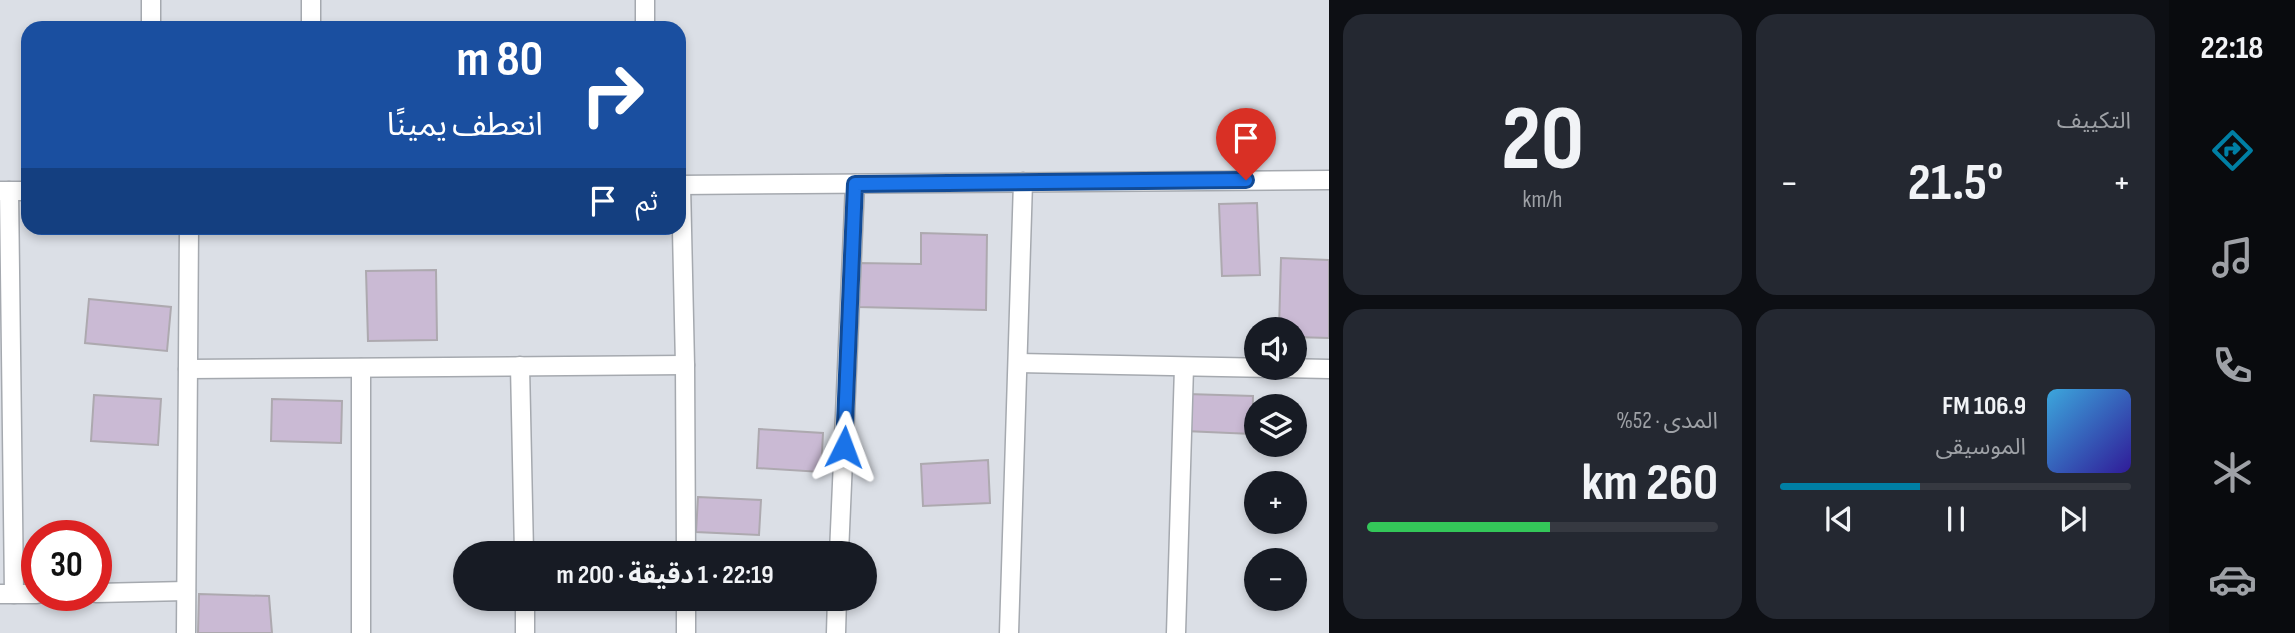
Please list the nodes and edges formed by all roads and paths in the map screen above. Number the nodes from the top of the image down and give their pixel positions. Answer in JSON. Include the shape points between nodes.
{"nodes":[{"id":1,"x":151,"y":0,"type":"edge"},
{"id":2,"x":311,"y":0,"type":"edge"},
{"id":3,"x":645,"y":0,"type":"edge"},
{"id":4,"x":151,"y":21,"type":"edge"},
{"id":5,"x":311,"y":21,"type":"edge"},
{"id":6,"x":645,"y":21,"type":"edge"},
{"id":7,"x":1329,"y":180,"type":"edge"},
{"id":8,"x":1023,"y":182,"type":"junction"},
{"id":9,"x":855,"y":184,"type":"junction"},
{"id":10,"x":686,"y":185,"type":"edge"},
{"id":11,"x":4,"y":191,"type":"edge"},
{"id":12,"x":189,"y":235,"type":"edge"},
{"id":13,"x":681,"y":235,"type":"edge"},
{"id":14,"x":1018,"y":363,"type":"junction"},
{"id":15,"x":685,"y":365,"type":"junction"},
{"id":16,"x":520,"y":366,"type":"junction"},
{"id":17,"x":1184,"y":366,"type":"junction"},
{"id":18,"x":360,"y":368,"type":"junction"},
{"id":19,"x":188,"y":369,"type":"junction"},
{"id":20,"x":1329,"y":369,"type":"edge"},
{"id":21,"x":524,"y":541,"type":"edge"},
{"id":22,"x":686,"y":541,"type":"edge"},
{"id":23,"x":840,"y":541,"type":"edge"},
{"id":24,"x":186,"y":592,"type":"junction"},
{"id":25,"x":112,"y":593,"type":"edge"},
{"id":26,"x":7,"y":594,"type":"edge"},
{"id":27,"x":524,"y":611,"type":"edge"},
{"id":28,"x":686,"y":611,"type":"edge"},
{"id":29,"x":836,"y":611,"type":"edge"},
{"id":30,"x":186,"y":633,"type":"edge"},
{"id":31,"x":361,"y":633,"type":"edge"},
{"id":32,"x":525,"y":633,"type":"edge"},
{"id":33,"x":686,"y":633,"type":"edge"},
{"id":34,"x":835,"y":633,"type":"edge"},
{"id":35,"x":1009,"y":633,"type":"edge"},
{"id":36,"x":1176,"y":633,"type":"edge"}],
"edges":[{"from":1,"to":4,"type":"street"},
{"from":2,"to":5,"type":"street"},
{"from":3,"to":6,"type":"street"},
{"from":7,"to":8,"type":"street"},
{"from":8,"to":9,"type":"street"},
{"from":8,"to":14,"type":"street"},
{"from":9,"to":10,"type":"street"},
{"from":9,"to":23,"type":"street"},
{"from":11,"to":26,"type":"street"},
{"from":12,"to":19,"type":"street"},
{"from":13,"to":15,"type":"street"},
{"from":14,"to":17,"type":"street"},
{"from":14,"to":35,"type":"street"},
{"from":15,"to":16,"type":"street"},
{"from":15,"to":22,"type":"street"},
{"from":16,"to":18,"type":"street"},
{"from":16,"to":21,"type":"street"},
{"from":17,"to":20,"type":"street"},
{"from":17,"to":36,"type":"street"},
{"from":18,"to":19,"type":"street"},
{"from":18,"to":31,"type":"street"},
{"from":19,"to":24,"type":"street"},
{"from":24,"to":25,"type":"street"},
{"from":24,"to":30,"type":"street"},
{"from":27,"to":32,"type":"street"},
{"from":28,"to":33,"type":"street"},
{"from":29,"to":34,"type":"street"}]}
